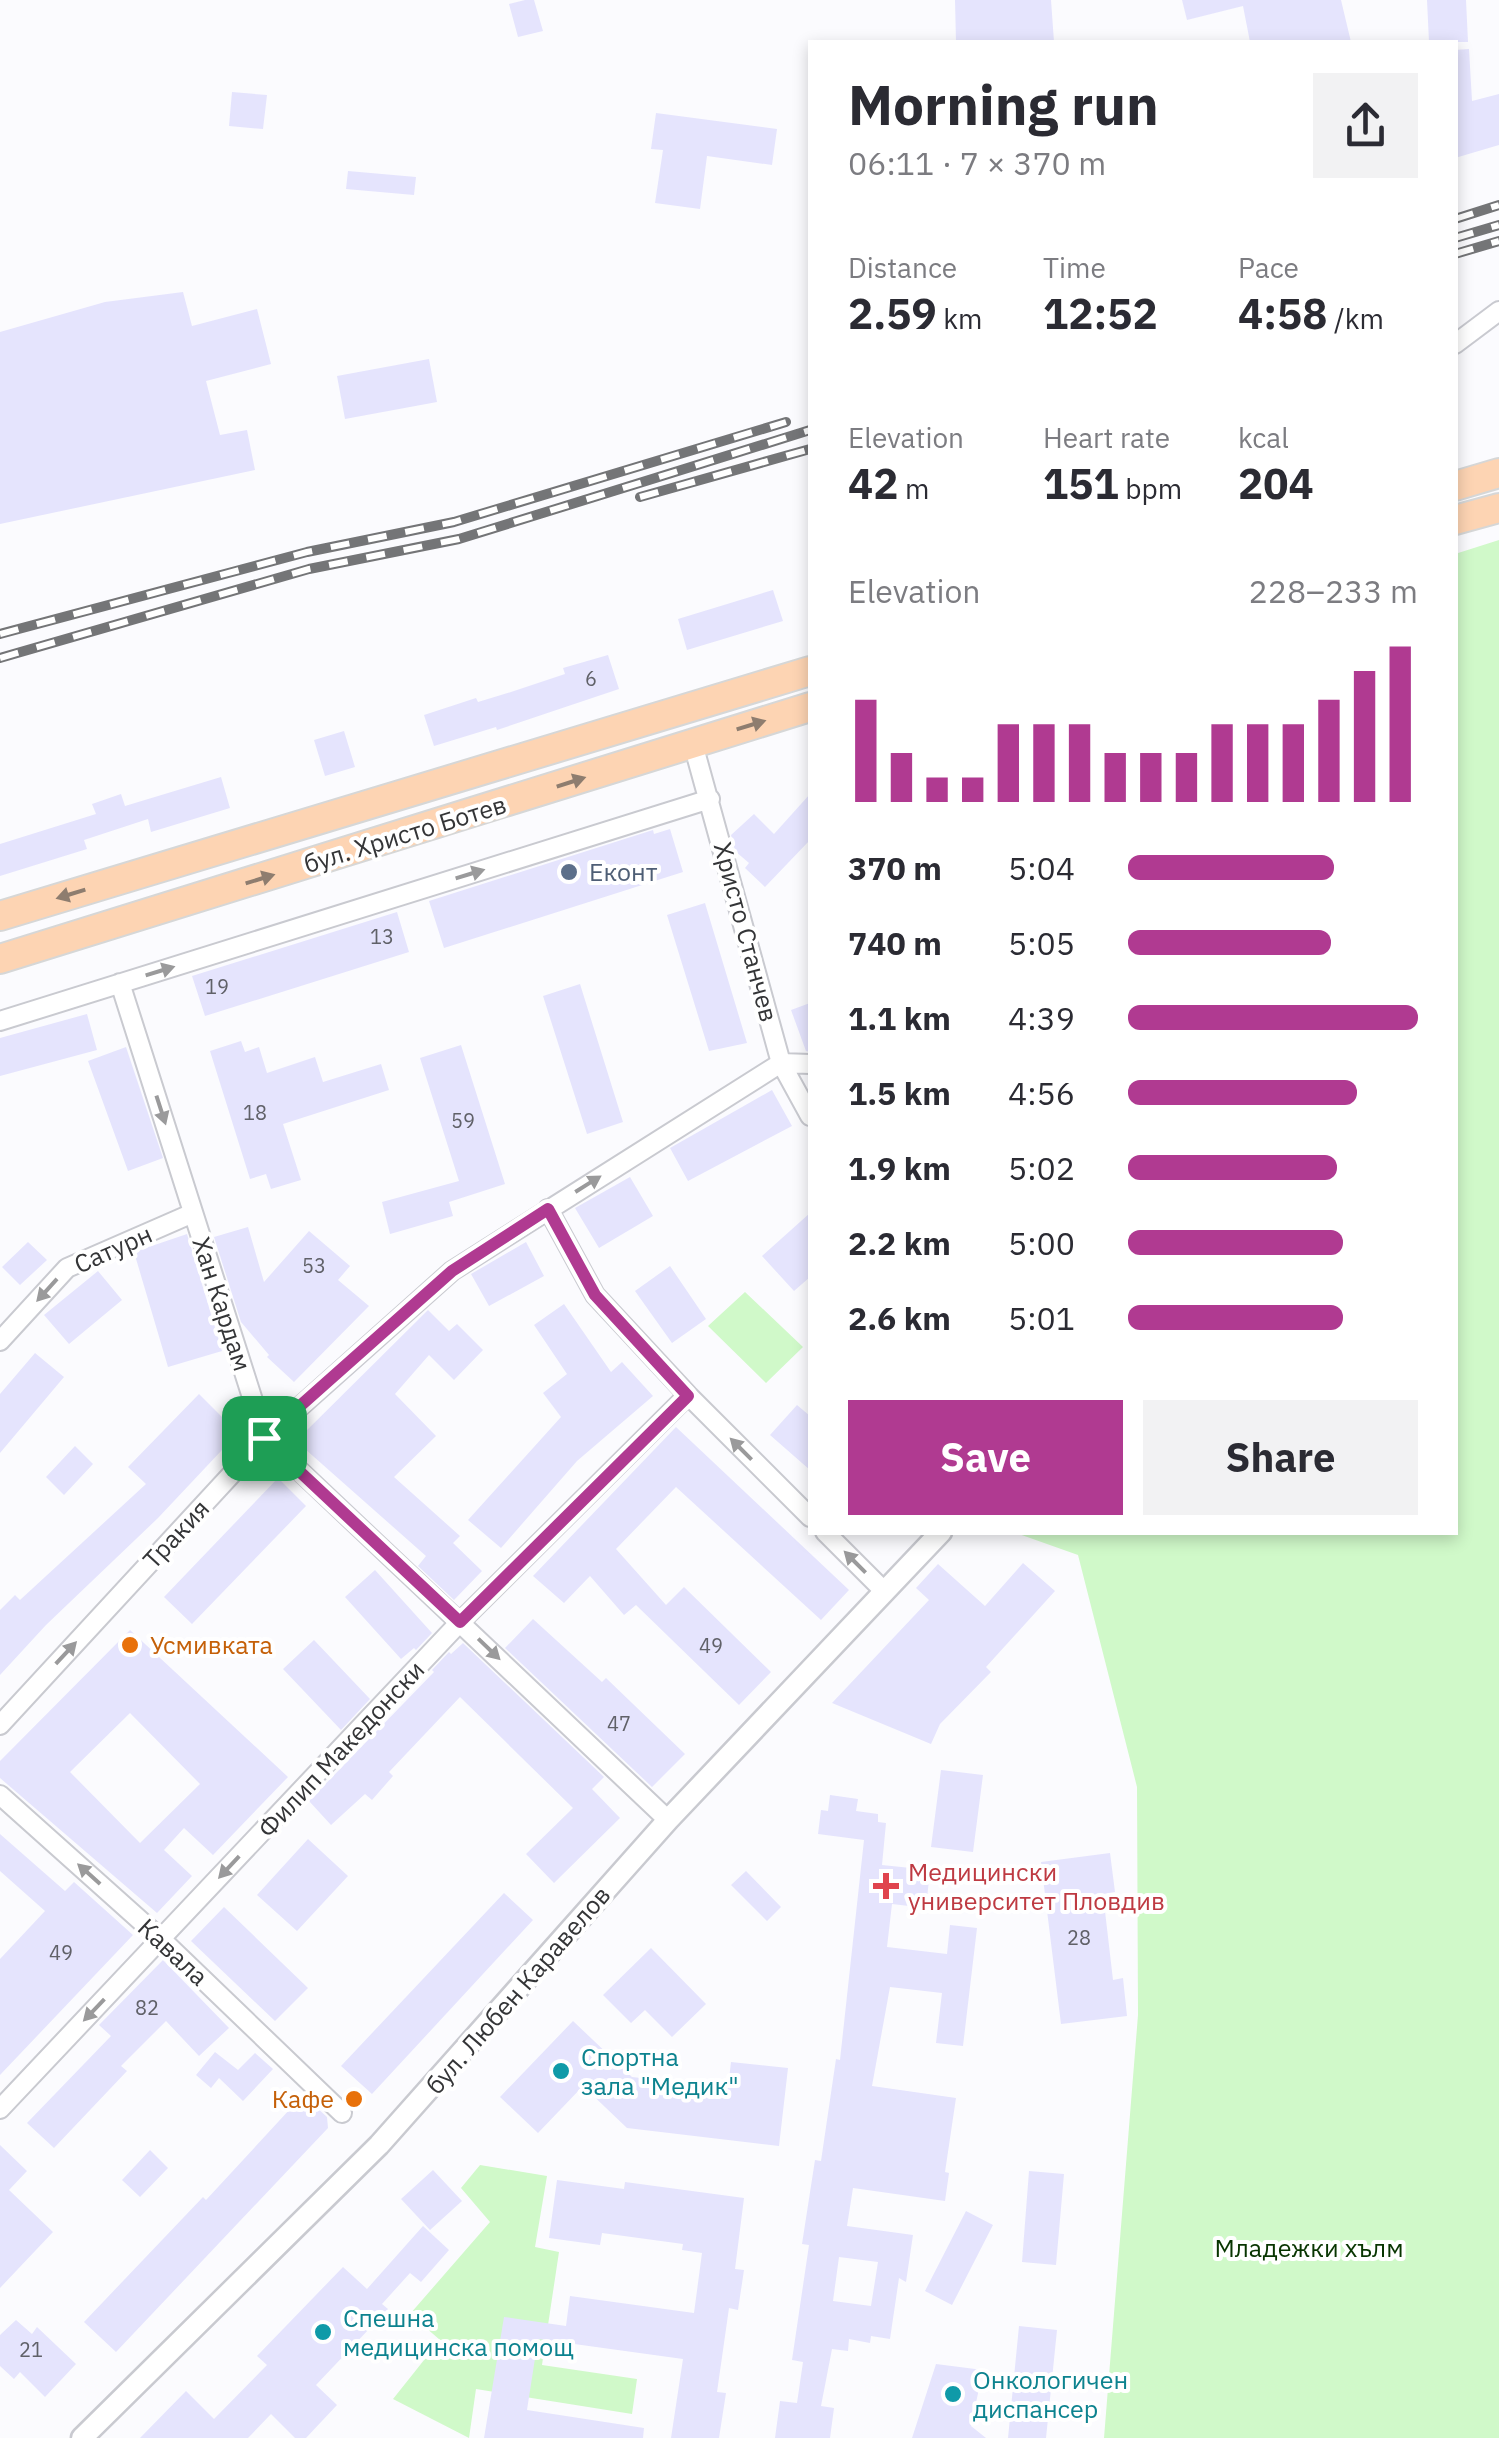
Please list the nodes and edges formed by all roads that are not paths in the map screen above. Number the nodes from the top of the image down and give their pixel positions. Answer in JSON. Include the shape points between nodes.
{"nodes":[{"id":1,"x":1499,"y":311,"type":"edge"},
{"id":2,"x":1458,"y":342,"type":"edge"},
{"id":3,"x":1499,"y":473,"type":"edge"},
{"id":4,"x":1458,"y":485,"type":"edge"},
{"id":5,"x":1499,"y":508,"type":"edge"},
{"id":6,"x":1458,"y":519,"type":"edge"},
{"id":7,"x":808,"y":672,"type":"edge"},
{"id":8,"x":808,"y":708,"type":"edge"},
{"id":9,"x":692,"y":744,"type":"junction"},
{"id":10,"x":710,"y":799,"type":"junction"},
{"id":11,"x":0,"y":916,"type":"edge"},
{"id":12,"x":0,"y":960,"type":"edge"},
{"id":13,"x":120,"y":984,"type":"junction"},
{"id":14,"x":0,"y":1021,"type":"edge"},
{"id":15,"x":781,"y":1063,"type":"junction"},
{"id":16,"x":808,"y":1064,"type":"edge"},
{"id":17,"x":808,"y":1112,"type":"edge"},
{"id":18,"x":548,"y":1209,"type":"junction"},
{"id":19,"x":193,"y":1213,"type":"junction"},
{"id":20,"x":0,"y":1341,"type":"edge"},
{"id":21,"x":688,"y":1396,"type":"junction"},
{"id":22,"x":264,"y":1438,"type":"junction"},
{"id":23,"x":808,"y":1516,"type":"edge"},
{"id":24,"x":828,"y":1535,"type":"edge"},
{"id":25,"x":938,"y":1535,"type":"edge"},
{"id":26,"x":885,"y":1592,"type":"junction"},
{"id":27,"x":460,"y":1622,"type":"junction"},
{"id":28,"x":0,"y":1725,"type":"edge"},
{"id":29,"x":0,"y":1795,"type":"edge"},
{"id":30,"x":668,"y":1820,"type":"junction"},
{"id":31,"x":161,"y":1939,"type":"junction"},
{"id":32,"x":0,"y":2108,"type":"edge"},
{"id":33,"x":342,"y":2113,"type":"dead end"},
{"id":34,"x":83,"y":2438,"type":"edge"}],
"edges":[{"from":1,"to":2,"type":"street"},
{"from":3,"to":4,"type":"main road"},
{"from":5,"to":6,"type":"main road"},
{"from":7,"to":11,"type":"main road","name":"бул. Христо Ботев","one_way":true},
{"from":9,"to":8,"type":"main road","name":"бул. Христо Ботев","one_way":true},
{"from":9,"to":10,"type":"street","name":"Христо Станчев"},
{"from":12,"to":9,"type":"main road","name":"бул. Христо Ботев","one_way":true},
{"from":13,"to":10,"type":"street","one_way":true},
{"from":10,"to":15,"type":"street","name":"Христо Станчев"},
{"from":13,"to":14,"type":"street"},
{"from":13,"to":19,"type":"street","name":"Хан Кардам","one_way":true},
{"from":15,"to":16,"type":"street"},
{"from":15,"to":17,"type":"street","name":"Христо Станчев"},
{"from":18,"to":15,"type":"street","name":"Тракия","one_way":true},
{"from":18,"to":21,"type":"street","via":[[595,1295]]},
{"from":18,"to":22,"type":"street","name":"Тракия","via":[[452,1271]]},
{"from":19,"to":20,"type":"street","name":"Сатурн","one_way":true,"via":[[67,1268]]},
{"from":19,"to":22,"type":"street","name":"Хан Кардам"},
{"from":23,"to":21,"type":"street","one_way":true},
{"from":21,"to":27,"type":"street","name":"Филип Македонски"},
{"from":22,"to":27,"type":"street","name":"Хан Кардам"},
{"from":28,"to":22,"type":"street","name":"Тракия","one_way":true},
{"from":26,"to":24,"type":"street","one_way":true},
{"from":25,"to":26,"type":"street","name":"бул. Любен Каравелов"},
{"from":26,"to":30,"type":"street","name":"бул. Любен Каравелов"},
{"from":27,"to":30,"type":"street","name":"Хан Кардам","one_way":true},
{"from":27,"to":31,"type":"street","name":"Филип Македонски","one_way":true},
{"from":31,"to":29,"type":"street","name":"Кавала","one_way":true},
{"from":30,"to":34,"type":"street","name":"бул. Любен Каравелов","via":[[378,2145]]},
{"from":31,"to":32,"type":"street","name":"Филип Македонски","one_way":true},
{"from":31,"to":33,"type":"street","name":"Кавала"}]}
